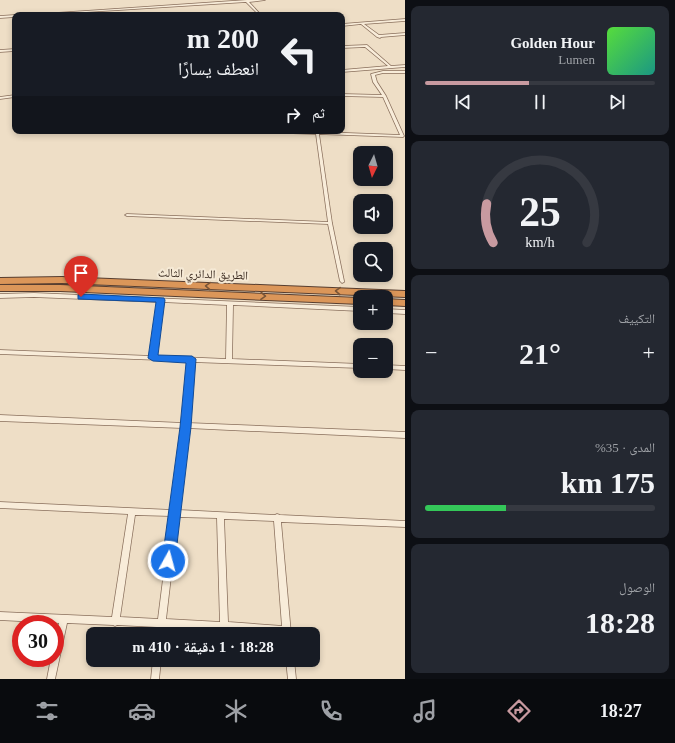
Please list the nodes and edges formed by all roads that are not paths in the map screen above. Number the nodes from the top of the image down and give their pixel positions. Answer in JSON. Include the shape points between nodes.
{"nodes":[{"id":1,"x":160,"y":0,"type":"edge"},
{"id":2,"x":264,"y":0,"type":"edge"},
{"id":3,"x":247,"y":1,"type":"junction"},
{"id":4,"x":162,"y":6,"type":"junction"},
{"id":5,"x":72,"y":12,"type":"edge"},
{"id":6,"x":257,"y":12,"type":"edge"},
{"id":7,"x":12,"y":16,"type":"edge"},
{"id":8,"x":0,"y":17,"type":"edge"},
{"id":9,"x":405,"y":20,"type":"edge"},
{"id":10,"x":362,"y":24,"type":"junction"},
{"id":11,"x":345,"y":25,"type":"edge"},
{"id":12,"x":405,"y":34,"type":"edge"},
{"id":13,"x":345,"y":47,"type":"edge"},
{"id":14,"x":12,"y":50,"type":"edge"},
{"id":15,"x":0,"y":51,"type":"edge"},
{"id":16,"x":405,"y":66,"type":"edge"},
{"id":17,"x":390,"y":67,"type":"junction"},
{"id":18,"x":345,"y":71,"type":"edge"},
{"id":19,"x":405,"y":72,"type":"edge"},
{"id":20,"x":345,"y":95,"type":"edge"},
{"id":21,"x":12,"y":96,"type":"edge"},
{"id":22,"x":384,"y":96,"type":"junction"},
{"id":23,"x":0,"y":98,"type":"edge"},
{"id":24,"x":345,"y":133,"type":"edge"},
{"id":25,"x":317,"y":134,"type":"edge"},
{"id":26,"x":127,"y":215,"type":"dead end"},
{"id":27,"x":330,"y":223,"type":"junction"},
{"id":28,"x":342,"y":280,"type":"dead end"},
{"id":29,"x":0,"y":281,"type":"edge"},
{"id":30,"x":0,"y":288,"type":"edge"},
{"id":31,"x":405,"y":294,"type":"edge"},
{"id":32,"x":0,"y":296,"type":"edge"},
{"id":33,"x":161,"y":300,"type":"junction"},
{"id":34,"x":353,"y":301,"type":"edge"},
{"id":35,"x":393,"y":302,"type":"edge"},
{"id":36,"x":230,"y":303,"type":"junction"},
{"id":37,"x":405,"y":303,"type":"edge"},
{"id":38,"x":353,"y":309,"type":"edge"},
{"id":39,"x":393,"y":311,"type":"edge"},
{"id":40,"x":405,"y":312,"type":"edge"},
{"id":41,"x":0,"y":352,"type":"edge"},
{"id":42,"x":153,"y":358,"type":"junction"},
{"id":43,"x":192,"y":359,"type":"junction"},
{"id":44,"x":229,"y":360,"type":"junction"},
{"id":45,"x":353,"y":366,"type":"edge"},
{"id":46,"x":393,"y":367,"type":"edge"},
{"id":47,"x":405,"y":368,"type":"edge"},
{"id":48,"x":0,"y":418,"type":"edge"},
{"id":49,"x":186,"y":427,"type":"junction"},
{"id":50,"x":405,"y":435,"type":"edge"},
{"id":51,"x":0,"y":505,"type":"edge"},
{"id":52,"x":132,"y":512,"type":"junction"},
{"id":53,"x":174,"y":514,"type":"junction"},
{"id":54,"x":220,"y":516,"type":"junction"},
{"id":55,"x":277,"y":518,"type":"junction"},
{"id":56,"x":405,"y":524,"type":"edge"},
{"id":57,"x":0,"y":616,"type":"edge"},
{"id":58,"x":12,"y":617,"type":"edge"},
{"id":59,"x":64,"y":619,"type":"edge"},
{"id":60,"x":115,"y":622,"type":"junction"},
{"id":61,"x":160,"y":624,"type":"junction"},
{"id":62,"x":224,"y":626,"type":"junction"},
{"id":63,"x":234,"y":627,"type":"edge"},
{"id":64,"x":287,"y":627,"type":"edge"},
{"id":65,"x":53,"y":667,"type":"edge"},
{"id":66,"x":156,"y":667,"type":"edge"},
{"id":67,"x":291,"y":667,"type":"edge"},
{"id":68,"x":50,"y":679,"type":"edge"},
{"id":69,"x":155,"y":679,"type":"edge"},
{"id":70,"x":292,"y":679,"type":"edge"}],
"edges":[{"from":1,"to":4,"type":"street"},
{"from":2,"to":3,"type":"street"},
{"from":3,"to":4,"type":"street"},
{"from":3,"to":6,"type":"street"},
{"from":4,"to":5,"type":"street"},
{"from":7,"to":8,"type":"street"},
{"from":9,"to":10,"type":"street"},
{"from":10,"to":11,"type":"street"},
{"from":10,"to":12,"type":"street","via":[[379,36]]},
{"from":13,"to":17,"type":"street","via":[[367,46]]},
{"from":14,"to":15,"type":"street"},
{"from":16,"to":17,"type":"street"},
{"from":17,"to":18,"type":"street"},
{"from":19,"to":22,"type":"street","via":[[373,74]]},
{"from":20,"to":22,"type":"street"},
{"from":21,"to":23,"type":"street"},
{"from":22,"to":24,"type":"street","via":[[402,136]]},
{"from":25,"to":27,"type":"street"},
{"from":26,"to":27,"type":"street"},
{"from":27,"to":28,"type":"street"},
{"from":31,"to":29,"type":"highway","name":"الطريق الدائري الثالث","one_way":true,"via":[[62,280]]},
{"from":30,"to":34,"type":"highway","name":"الطريق الدائري الثالث","one_way":true,"via":[[60,288]]},
{"from":32,"to":33,"type":"street"},
{"from":33,"to":36,"type":"street"},
{"from":33,"to":42,"type":"street"},
{"from":35,"to":37,"type":"highway"},
{"from":36,"to":38,"type":"street"},
{"from":36,"to":44,"type":"street"},
{"from":39,"to":40,"type":"street"},
{"from":41,"to":42,"type":"street"},
{"from":42,"to":43,"type":"street"},
{"from":43,"to":44,"type":"street"},
{"from":43,"to":49,"type":"street"},
{"from":44,"to":45,"type":"street"},
{"from":46,"to":47,"type":"street"},
{"from":48,"to":49,"type":"street"},
{"from":49,"to":50,"type":"street"},
{"from":49,"to":53,"type":"street"},
{"from":51,"to":52,"type":"street"},
{"from":52,"to":53,"type":"street"},
{"from":52,"to":60,"type":"street"},
{"from":53,"to":54,"type":"street"},
{"from":53,"to":61,"type":"street"},
{"from":54,"to":55,"type":"street"},
{"from":54,"to":62,"type":"street"},
{"from":55,"to":56,"type":"street"},
{"from":55,"to":64,"type":"street"},
{"from":57,"to":58,"type":"street"},
{"from":59,"to":60,"type":"street"},
{"from":60,"to":61,"type":"street"},
{"from":61,"to":62,"type":"street"},
{"from":62,"to":63,"type":"street"},
{"from":65,"to":68,"type":"street"},
{"from":66,"to":69,"type":"street"},
{"from":67,"to":70,"type":"street"}]}
